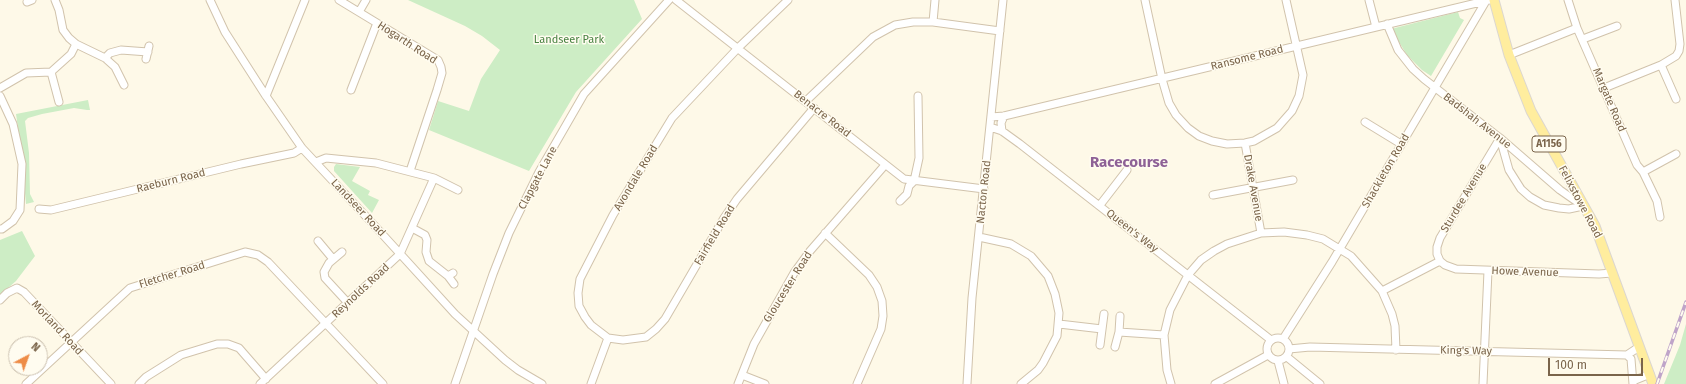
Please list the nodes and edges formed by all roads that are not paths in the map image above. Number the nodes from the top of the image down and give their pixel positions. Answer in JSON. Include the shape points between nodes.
{"nodes":[{"id":1,"x":55,"y":0,"type":"edge"},
{"id":2,"x":210,"y":0,"type":"edge"},
{"id":3,"x":305,"y":0,"type":"edge"},
{"id":4,"x":339,"y":0,"type":"edge"},
{"id":5,"x":366,"y":0,"type":"edge"},
{"id":6,"x":669,"y":0,"type":"edge"},
{"id":7,"x":676,"y":0,"type":"edge"},
{"id":8,"x":788,"y":0,"type":"edge"},
{"id":9,"x":935,"y":0,"type":"edge"},
{"id":10,"x":1003,"y":0,"type":"edge"},
{"id":11,"x":1145,"y":0,"type":"edge"},
{"id":12,"x":1286,"y":0,"type":"edge"},
{"id":13,"x":1370,"y":0,"type":"edge"},
{"id":14,"x":1490,"y":0,"type":"edge"},
{"id":15,"x":1568,"y":0,"type":"edge"},
{"id":16,"x":1675,"y":0,"type":"edge"},
{"id":17,"x":359,"y":12,"type":"junction"},
{"id":18,"x":933,"y":22,"type":"junction"},
{"id":19,"x":377,"y":23,"type":"junction"},
{"id":20,"x":1387,"y":24,"type":"junction"},
{"id":21,"x":1617,"y":26,"type":"dead end"},
{"id":22,"x":1376,"y":27,"type":"junction"},
{"id":23,"x":1577,"y":28,"type":"junction"},
{"id":24,"x":1000,"y":32,"type":"junction"},
{"id":25,"x":1583,"y":39,"type":"junction"},
{"id":26,"x":76,"y":44,"type":"junction"},
{"id":27,"x":1297,"y":46,"type":"junction"},
{"id":28,"x":738,"y":48,"type":"junction"},
{"id":29,"x":148,"y":52,"type":"dead end"},
{"id":30,"x":1509,"y":55,"type":"junction"},
{"id":31,"x":104,"y":58,"type":"junction"},
{"id":32,"x":1661,"y":65,"type":"junction"},
{"id":33,"x":51,"y":72,"type":"junction"},
{"id":34,"x":1162,"y":79,"type":"junction"},
{"id":35,"x":124,"y":85,"type":"dead end"},
{"id":36,"x":0,"y":88,"type":"edge"},
{"id":37,"x":1434,"y":88,"type":"junction"},
{"id":38,"x":1604,"y":88,"type":"junction"},
{"id":39,"x":351,"y":90,"type":"dead end"},
{"id":40,"x":0,"y":96,"type":"edge"},
{"id":41,"x":266,"y":96,"type":"junction"},
{"id":42,"x":918,"y":96,"type":"dead end"},
{"id":43,"x":1676,"y":99,"type":"dead end"},
{"id":44,"x":806,"y":101,"type":"junction"},
{"id":45,"x":59,"y":102,"type":"dead end"},
{"id":46,"x":814,"y":108,"type":"junction"},
{"id":47,"x":1004,"y":116,"type":"junction"},
{"id":48,"x":991,"y":117,"type":"junction"},
{"id":49,"x":1365,"y":122,"type":"dead end"},
{"id":50,"x":990,"y":127,"type":"junction"},
{"id":51,"x":1002,"y":131,"type":"junction"},
{"id":52,"x":1500,"y":138,"type":"junction"},
{"id":53,"x":1245,"y":143,"type":"junction"},
{"id":54,"x":1401,"y":144,"type":"junction"},
{"id":55,"x":302,"y":148,"type":"junction"},
{"id":56,"x":1676,"y":154,"type":"dead end"},
{"id":57,"x":316,"y":162,"type":"junction"},
{"id":58,"x":886,"y":164,"type":"junction"},
{"id":59,"x":1127,"y":170,"type":"dead end"},
{"id":60,"x":410,"y":171,"type":"junction"},
{"id":61,"x":1643,"y":172,"type":"junction"},
{"id":62,"x":434,"y":178,"type":"junction"},
{"id":63,"x":1293,"y":180,"type":"dead end"},
{"id":64,"x":914,"y":181,"type":"junction"},
{"id":65,"x":1253,"y":188,"type":"junction"},
{"id":66,"x":458,"y":190,"type":"dead end"},
{"id":67,"x":984,"y":190,"type":"junction"},
{"id":68,"x":1213,"y":195,"type":"dead end"},
{"id":69,"x":900,"y":201,"type":"dead end"},
{"id":70,"x":1100,"y":205,"type":"junction"},
{"id":71,"x":1583,"y":206,"type":"junction"},
{"id":72,"x":39,"y":209,"type":"dead end"},
{"id":73,"x":1660,"y":217,"type":"dead end"},
{"id":74,"x":412,"y":228,"type":"junction"},
{"id":75,"x":0,"y":229,"type":"edge"},
{"id":76,"x":825,"y":233,"type":"junction"},
{"id":77,"x":1261,"y":233,"type":"junction"},
{"id":78,"x":979,"y":237,"type":"junction"},
{"id":79,"x":318,"y":241,"type":"dead end"},
{"id":80,"x":1340,"y":248,"type":"junction"},
{"id":81,"x":342,"y":252,"type":"dead end"},
{"id":82,"x":400,"y":254,"type":"junction"},
{"id":83,"x":333,"y":259,"type":"junction"},
{"id":84,"x":1440,"y":261,"type":"junction"},
{"id":85,"x":1488,"y":271,"type":"junction"},
{"id":86,"x":1612,"y":273,"type":"junction"},
{"id":87,"x":1188,"y":275,"type":"junction"},
{"id":88,"x":454,"y":284,"type":"dead end"},
{"id":89,"x":1382,"y":291,"type":"junction"},
{"id":90,"x":0,"y":300,"type":"edge"},
{"id":91,"x":348,"y":303,"type":"junction"},
{"id":92,"x":1104,"y":314,"type":"dead end"},
{"id":93,"x":1120,"y":316,"type":"dead end"},
{"id":94,"x":326,"y":324,"type":"junction"},
{"id":95,"x":1059,"y":324,"type":"junction"},
{"id":96,"x":1102,"y":329,"type":"junction"},
{"id":97,"x":473,"y":332,"type":"junction"},
{"id":98,"x":1119,"y":332,"type":"junction"},
{"id":99,"x":1164,"y":335,"type":"junction"},
{"id":100,"x":608,"y":338,"type":"junction"},
{"id":101,"x":1283,"y":339,"type":"junction"},
{"id":102,"x":1271,"y":340,"type":"junction"},
{"id":103,"x":71,"y":343,"type":"junction"},
{"id":104,"x":1100,"y":344,"type":"dead end"},
{"id":105,"x":1115,"y":347,"type":"dead end"},
{"id":106,"x":1639,"y":347,"type":"junction"},
{"id":107,"x":1289,"y":349,"type":"junction"},
{"id":108,"x":1396,"y":350,"type":"junction"},
{"id":109,"x":1485,"y":351,"type":"junction"},
{"id":110,"x":1268,"y":355,"type":"junction"},
{"id":111,"x":1627,"y":355,"type":"junction"},
{"id":112,"x":1287,"y":357,"type":"junction"},
{"id":113,"x":1278,"y":361,"type":"junction"},
{"id":114,"x":742,"y":375,"type":"junction"},
{"id":115,"x":1651,"y":379,"type":"edge"},
{"id":116,"x":263,"y":381,"type":"edge"},
{"id":117,"x":532,"y":382,"type":"edge"},
{"id":118,"x":1633,"y":382,"type":"edge"},
{"id":119,"x":26,"y":384,"type":"edge"},
{"id":120,"x":111,"y":384,"type":"edge"},
{"id":121,"x":139,"y":384,"type":"edge"},
{"id":122,"x":383,"y":384,"type":"edge"},
{"id":123,"x":454,"y":384,"type":"edge"},
{"id":124,"x":542,"y":384,"type":"edge"},
{"id":125,"x":590,"y":384,"type":"edge"},
{"id":126,"x":738,"y":384,"type":"edge"},
{"id":127,"x":765,"y":384,"type":"edge"},
{"id":128,"x":858,"y":384,"type":"edge"},
{"id":129,"x":967,"y":384,"type":"edge"},
{"id":130,"x":1021,"y":384,"type":"edge"},
{"id":131,"x":1171,"y":384,"type":"edge"},
{"id":132,"x":1215,"y":384,"type":"edge"},
{"id":133,"x":1284,"y":384,"type":"edge"},
{"id":134,"x":1320,"y":384,"type":"edge"},
{"id":135,"x":1483,"y":384,"type":"edge"}],
"edges":[{"from":1,"to":26,"type":"street","via":[[63,30]]},
{"from":2,"to":41,"type":"street","name":"Landseer Road","via":[[225,32]]},
{"from":3,"to":41,"type":"street"},
{"from":4,"to":17,"type":"street","name":"Hogarth Road"},
{"from":5,"to":17,"type":"street"},
{"from":6,"to":97,"type":"street","name":"Clapgate Lane","via":[[584,94],[539,172],[509,233]]},
{"from":7,"to":28,"type":"street","name":"Benacre Road"},
{"from":8,"to":28,"type":"street","name":"Avondale Road"},
{"from":9,"to":18,"type":"street"},
{"from":10,"to":24,"type":"street","name":"Nacton Road"},
{"from":11,"to":34,"type":"street"},
{"from":12,"to":27,"type":"street"},
{"from":13,"to":22,"type":"street"},
{"from":14,"to":20,"type":"street","name":"Ransome Road"},
{"from":14,"to":30,"type":"main road","name":"Felixstowe Road","number":"A1156"},
{"from":14,"to":37,"type":"street","name":"Shackleton Road"},
{"from":15,"to":23,"type":"street","name":"Margate Road"},
{"from":16,"to":32,"type":"street","via":[[1679,51],[1676,56]]},
{"from":17,"to":19,"type":"street","name":"Hogarth Road"},
{"from":18,"to":24,"type":"street"},
{"from":18,"to":44,"type":"street","via":[[895,25],[878,34]]},
{"from":19,"to":39,"type":"street"},
{"from":19,"to":60,"type":"street","name":"Hogarth Road","via":[[438,60],[441,67],[442,73],[437,90]]},
{"from":20,"to":22,"type":"street","name":"Ransome Road"},
{"from":20,"to":37,"type":"street","name":"Badshah Avenue","via":[[1398,50]]},
{"from":21,"to":25,"type":"street"},
{"from":22,"to":27,"type":"street","name":"Ransome Road"},
{"from":23,"to":25,"type":"street","name":"Margate Road"},
{"from":23,"to":30,"type":"street"},
{"from":24,"to":48,"type":"street","name":"Nacton Road"},
{"from":25,"to":38,"type":"street","name":"Margate Road"},
{"from":26,"to":31,"type":"street"},
{"from":26,"to":33,"type":"street","via":[[70,54]]},
{"from":27,"to":34,"type":"street","name":"Ransome Road"},
{"from":27,"to":53,"type":"street","via":[[1303,75],[1299,96],[1292,111],[1277,128],[1254,141]]},
{"from":28,"to":44,"type":"street","name":"Benacre Road"},
{"from":28,"to":100,"type":"street","name":"Avondale Road","via":[[672,118],[613,215],[580,279],[579,306],[591,325]]},
{"from":29,"to":31,"type":"street","via":[[121,50]]},
{"from":30,"to":71,"type":"main road","name":"Felixstowe Road","number":"A1156","via":[[1531,112]]},
{"from":31,"to":35,"type":"street","via":[[115,67]]},
{"from":32,"to":38,"type":"street"},
{"from":32,"to":43,"type":"street"},
{"from":33,"to":36,"type":"street","via":[[26,73]]},
{"from":33,"to":45,"type":"street"},
{"from":34,"to":47,"type":"street","name":"Ransome Road"},
{"from":34,"to":53,"type":"street","via":[[1169,102],[1176,115],[1188,128],[1212,141],[1227,144]]},
{"from":37,"to":52,"type":"street","name":"Badshah Avenue"},
{"from":37,"to":54,"type":"street","name":"Shackleton Road"},
{"from":38,"to":61,"type":"street","name":"Margate Road","via":[[1637,165]]},
{"from":40,"to":75,"type":"street","via":[[13,124],[22,164],[20,210],[13,221]]},
{"from":41,"to":55,"type":"street","name":"Landseer Road"},
{"from":42,"to":64,"type":"street","via":[[919,158]]},
{"from":44,"to":46,"type":"street","name":"Benacre Road"},
{"from":46,"to":58,"type":"street","name":"Benacre Road"},
{"from":46,"to":100,"type":"street","name":"Fairfield Road","via":[[737,199],[665,319],[646,337],[623,340]]},
{"from":47,"to":48,"type":"street","name":"Ransome Road"},
{"from":47,"to":51,"type":"street","via":[[1001,123]]},
{"from":48,"to":50,"type":"street","name":"Nacton Road"},
{"from":49,"to":54,"type":"street"},
{"from":50,"to":51,"type":"street","name":"Queen's Way"},
{"from":50,"to":67,"type":"street","name":"Nacton Road"},
{"from":51,"to":70,"type":"street","name":"Queen's Way"},
{"from":52,"to":71,"type":"street","name":"Badshah Avenue","via":[[1560,190]]},
{"from":52,"to":71,"type":"street","via":[[1509,170],[1521,189],[1530,197],[1544,206],[1569,209]]},
{"from":52,"to":84,"type":"street","name":"Sturdee Avenue","via":[[1440,238],[1437,247]]},
{"from":53,"to":65,"type":"street","name":"Drake Avenue"},
{"from":54,"to":80,"type":"street","name":"Shackleton Road"},
{"from":55,"to":57,"type":"street","name":"Landseer Road"},
{"from":55,"to":72,"type":"street","name":"Raeburn Road","via":[[294,153],[51,210]]},
{"from":56,"to":61,"type":"street"},
{"from":57,"to":60,"type":"street","via":[[326,158],[342,159]]},
{"from":57,"to":82,"type":"street","name":"Landseer Road"},
{"from":58,"to":64,"type":"street","name":"Benacre Road","via":[[904,179]]},
{"from":58,"to":76,"type":"street","name":"Gloucester Road"},
{"from":59,"to":70,"type":"street"},
{"from":60,"to":62,"type":"street"},
{"from":61,"to":73,"type":"street","name":"Margate Road","via":[[1657,201]]},
{"from":62,"to":66,"type":"street"},
{"from":62,"to":74,"type":"street","name":"Reynolds Road"},
{"from":63,"to":65,"type":"street"},
{"from":64,"to":67,"type":"street","name":"Benacre Road"},
{"from":64,"to":69,"type":"street"},
{"from":65,"to":68,"type":"street"},
{"from":65,"to":77,"type":"street","name":"Drake Avenue"},
{"from":67,"to":78,"type":"street","name":"Nacton Road"},
{"from":70,"to":87,"type":"street","name":"Queen's Way"},
{"from":71,"to":86,"type":"main road","name":"Felixstowe Road","number":"A1156","via":[[1595,226]]},
{"from":74,"to":82,"type":"street","name":"Reynolds Road"},
{"from":74,"to":88,"type":"street","via":[[425,235],[429,261],[451,275]]},
{"from":76,"to":114,"type":"street","name":"Gloucester Road","via":[[794,273],[776,303],[754,344]]},
{"from":76,"to":128,"type":"street","via":[[869,274],[882,301],[881,329]]},
{"from":77,"to":80,"type":"street","via":[[1307,235]]},
{"from":77,"to":87,"type":"street","via":[[1214,251],[1201,260]]},
{"from":78,"to":95,"type":"street","via":[[1011,244],[1022,249],[1037,262],[1052,284],[1058,304]]},
{"from":78,"to":129,"type":"street","name":"Nacton Road","via":[[972,298]]},
{"from":79,"to":83,"type":"street"},
{"from":80,"to":89,"type":"street","via":[[1359,263]]},
{"from":80,"to":101,"type":"street","name":"Shackleton Road"},
{"from":81,"to":83,"type":"street"},
{"from":82,"to":91,"type":"street","name":"Reynolds Road"},
{"from":82,"to":97,"type":"street","name":"Landseer Road"},
{"from":83,"to":91,"type":"street","via":[[325,268],[325,278]]},
{"from":84,"to":85,"type":"street","name":"Howe Avenue","via":[[1456,269]]},
{"from":84,"to":89,"type":"street"},
{"from":85,"to":86,"type":"street","name":"Howe Avenue"},
{"from":85,"to":109,"type":"street"},
{"from":86,"to":106,"type":"main road","name":"Felixstowe Road","number":"A1156"},
{"from":87,"to":99,"type":"street","via":[[1170,310]]},
{"from":87,"to":102,"type":"street","name":"Queen's Way"},
{"from":89,"to":108,"type":"street","via":[[1395,326]]},
{"from":90,"to":103,"type":"street","name":"Morland Road","via":[[17,288],[24,292]]},
{"from":91,"to":94,"type":"street","name":"Reynolds Road"},
{"from":92,"to":96,"type":"street"},
{"from":93,"to":98,"type":"street"},
{"from":94,"to":103,"type":"street","name":"Fletcher Road","via":[[268,262],[258,255],[245,252],[130,288]]},
{"from":94,"to":116,"type":"street","name":"Reynolds Road"},
{"from":94,"to":122,"type":"street","name":"Fletcher Road"},
{"from":95,"to":96,"type":"street"},
{"from":95,"to":130,"type":"street","via":[[1057,336],[1043,363]]},
{"from":96,"to":104,"type":"street"},
{"from":97,"to":117,"type":"street","name":"Landseer Road"},
{"from":97,"to":123,"type":"street","name":"Clapgate Lane"},
{"from":98,"to":99,"type":"street"},
{"from":98,"to":105,"type":"street"},
{"from":99,"to":131,"type":"street"},
{"from":100,"to":125,"type":"street"},
{"from":101,"to":102,"type":"street"},
{"from":101,"to":107,"type":"street"},
{"from":102,"to":110,"type":"street","via":[[1267,345]]},
{"from":103,"to":119,"type":"street","name":"Fletcher Road"},
{"from":103,"to":120,"type":"street","name":"Morland Road"},
{"from":106,"to":111,"type":"street"},
{"from":106,"to":115,"type":"main road","name":"Felixstowe Road","number":"A1156"},
{"from":107,"to":108,"type":"street","name":"King's Way","via":[[1310,347]]},
{"from":107,"to":112,"type":"street"},
{"from":108,"to":109,"type":"street","name":"King's Way"},
{"from":109,"to":111,"type":"street","name":"King's Way"},
{"from":109,"to":135,"type":"street"},
{"from":110,"to":113,"type":"street"},
{"from":110,"to":132,"type":"street"},
{"from":111,"to":118,"type":"street","via":[[1630,359]]},
{"from":112,"to":113,"type":"street"},
{"from":112,"to":134,"type":"street"},
{"from":113,"to":133,"type":"street"},
{"from":114,"to":126,"type":"street","name":"Gloucester Road"},
{"from":114,"to":127,"type":"street"},
{"from":115,"to":118,"type":"street"},
{"from":116,"to":121,"type":"street","via":[[239,348],[217,344],[181,355]]},
{"from":117,"to":124,"type":"street","name":"Landseer Road"}]}
